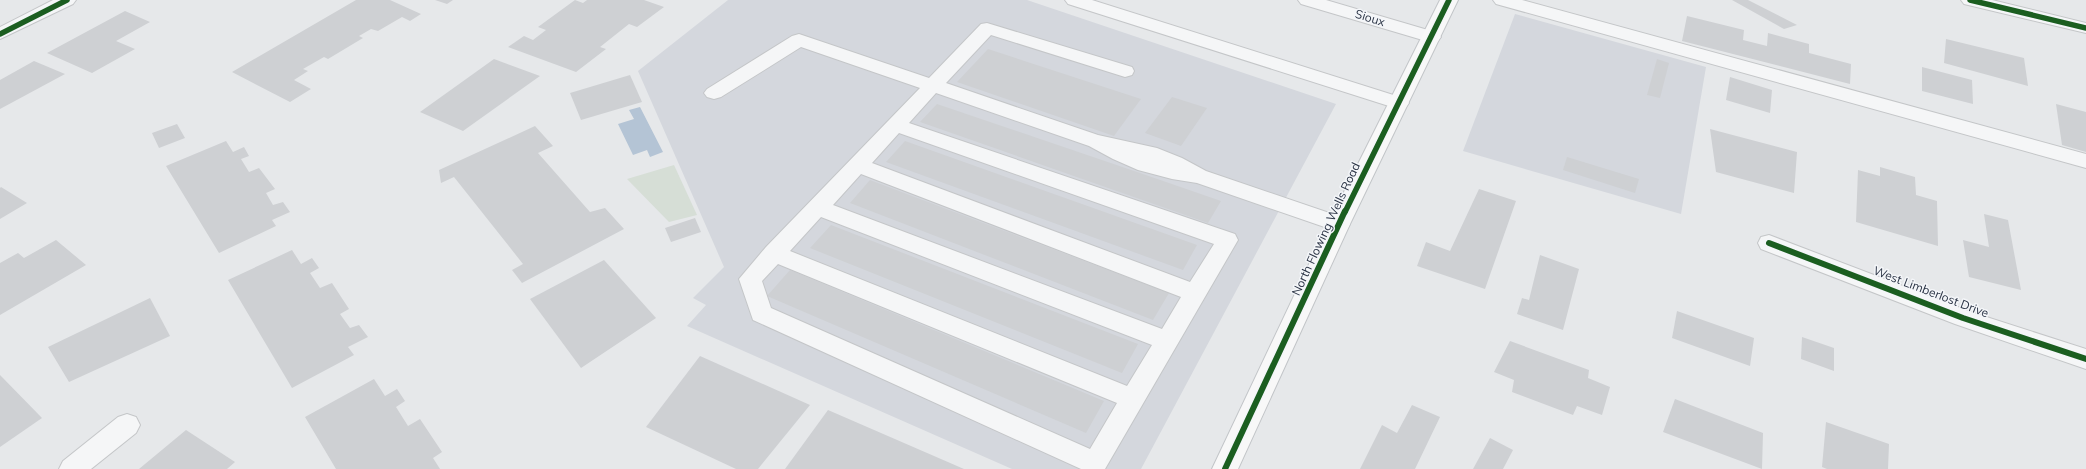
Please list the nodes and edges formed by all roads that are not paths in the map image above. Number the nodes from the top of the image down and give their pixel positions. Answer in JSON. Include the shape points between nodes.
{"nodes":[{"id":1,"x":67,"y":0,"type":"edge"},
{"id":2,"x":1074,"y":0,"type":"edge"},
{"id":3,"x":1307,"y":0,"type":"edge"},
{"id":4,"x":1449,"y":0,"type":"edge"},
{"id":5,"x":1502,"y":0,"type":"edge"},
{"id":6,"x":1970,"y":0,"type":"edge"},
{"id":7,"x":1359,"y":7,"type":"edge"},
{"id":8,"x":2086,"y":28,"type":"edge"},
{"id":9,"x":0,"y":34,"type":"edge"},
{"id":10,"x":1432,"y":37,"type":"junction"},
{"id":11,"x":1125,"y":71,"type":"dead end"},
{"id":12,"x":933,"y":85,"type":"junction"},
{"id":13,"x":714,"y":93,"type":"dead end"},
{"id":14,"x":1399,"y":103,"type":"junction"},
{"id":15,"x":895,"y":124,"type":"junction"},
{"id":16,"x":2086,"y":161,"type":"edge"},
{"id":17,"x":858,"y":165,"type":"junction"},
{"id":18,"x":818,"y":207,"type":"junction"},
{"id":19,"x":1339,"y":224,"type":"junction"},
{"id":20,"x":1768,"y":243,"type":"dead end"},
{"id":21,"x":774,"y":253,"type":"junction"},
{"id":22,"x":1195,"y":293,"type":"junction"},
{"id":23,"x":1167,"y":341,"type":"junction"},
{"id":24,"x":2086,"y":359,"type":"edge"},
{"id":25,"x":1133,"y":398,"type":"junction"},
{"id":26,"x":126,"y":425,"type":"dead end"},
{"id":27,"x":72,"y":469,"type":"edge"},
{"id":28,"x":1225,"y":469,"type":"edge"}],
"edges":[{"from":1,"to":9,"type":"street"},
{"from":2,"to":14,"type":"street"},
{"from":3,"to":7,"type":"street","name":"Sioux"},
{"from":4,"to":10,"type":"main road","name":"North Flowing Wells Road"},
{"from":5,"to":16,"type":"street"},
{"from":6,"to":8,"type":"street"},
{"from":7,"to":10,"type":"street","name":"Sioux"},
{"from":10,"to":14,"type":"main road","name":"North Flowing Wells Road"},
{"from":11,"to":12,"type":"street","via":[[986,28]]},
{"from":12,"to":13,"type":"street","via":[[799,40]]},
{"from":12,"to":15,"type":"street"},
{"from":12,"to":19,"type":"street","via":[[1096,141],[1117,155],[1174,174],[1199,176]]},
{"from":14,"to":19,"type":"main road","name":"North Flowing Wells Road"},
{"from":15,"to":17,"type":"street"},
{"from":15,"to":22,"type":"street","via":[[1227,240]]},
{"from":17,"to":18,"type":"street"},
{"from":17,"to":22,"type":"street"},
{"from":18,"to":21,"type":"street"},
{"from":18,"to":23,"type":"street"},
{"from":19,"to":28,"type":"main road","name":"North Flowing Wells Road"},
{"from":20,"to":24,"type":"street","name":"West Limberlost Drive","via":[[1963,318]]},
{"from":21,"to":25,"type":"street"},
{"from":21,"to":25,"type":"street","via":[[750,279],[761,314],[1095,462]]},
{"from":22,"to":23,"type":"street"},
{"from":23,"to":25,"type":"street"},
{"from":26,"to":27,"type":"street"}]}
